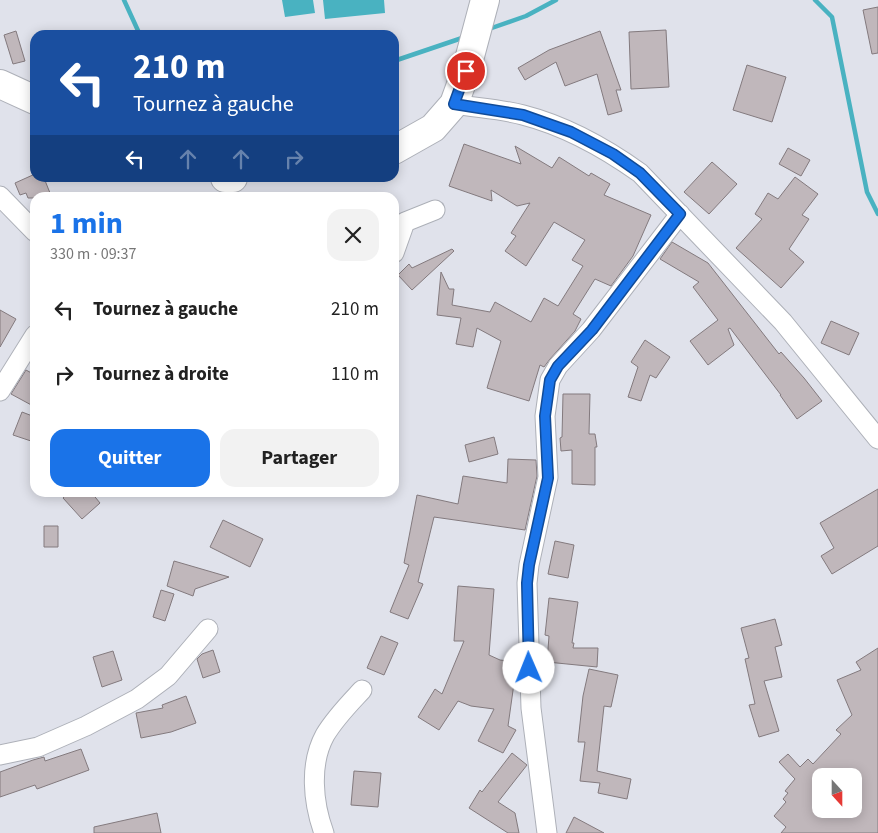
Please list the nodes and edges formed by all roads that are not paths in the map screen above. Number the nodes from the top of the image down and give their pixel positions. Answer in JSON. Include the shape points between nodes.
{"nodes":[{"id":1,"x":483,"y":8,"type":"edge"},
{"id":2,"x":0,"y":84,"type":"edge"},
{"id":3,"x":30,"y":98,"type":"edge"},
{"id":4,"x":454,"y":104,"type":"junction"},
{"id":5,"x":399,"y":147,"type":"edge"},
{"id":6,"x":0,"y":196,"type":"edge"},
{"id":7,"x":435,"y":210,"type":"dead end"},
{"id":8,"x":680,"y":214,"type":"junction"},
{"id":9,"x":30,"y":227,"type":"edge"},
{"id":10,"x":399,"y":239,"type":"edge"},
{"id":11,"x":30,"y":343,"type":"edge"},
{"id":12,"x":0,"y":391,"type":"edge"},
{"id":13,"x":878,"y":439,"type":"edge"},
{"id":14,"x":208,"y":629,"type":"dead end"},
{"id":15,"x":362,"y":690,"type":"dead end"},
{"id":16,"x":0,"y":755,"type":"edge"},
{"id":17,"x":324,"y":833,"type":"edge"},
{"id":18,"x":547,"y":833,"type":"edge"}],
"edges":[{"from":1,"to":4,"type":"highway"},
{"from":2,"to":3,"type":"highway"},
{"from":4,"to":5,"type":"highway","via":[[433,128]]},
{"from":4,"to":8,"type":"street","via":[[523,115],[571,132],[613,154],[640,173]]},
{"from":6,"to":9,"type":"street"},
{"from":7,"to":10,"type":"street","via":[[405,222]]},
{"from":8,"to":13,"type":"street","via":[[783,322]]},
{"from":8,"to":18,"type":"street","via":[[550,380],[545,416],[548,478],[527,583],[529,686]]},
{"from":11,"to":12,"type":"street"},
{"from":14,"to":16,"type":"street","via":[[168,676],[137,699],[38,747]]},
{"from":15,"to":17,"type":"street","via":[[340,713],[325,736],[316,760],[315,796]]}]}
